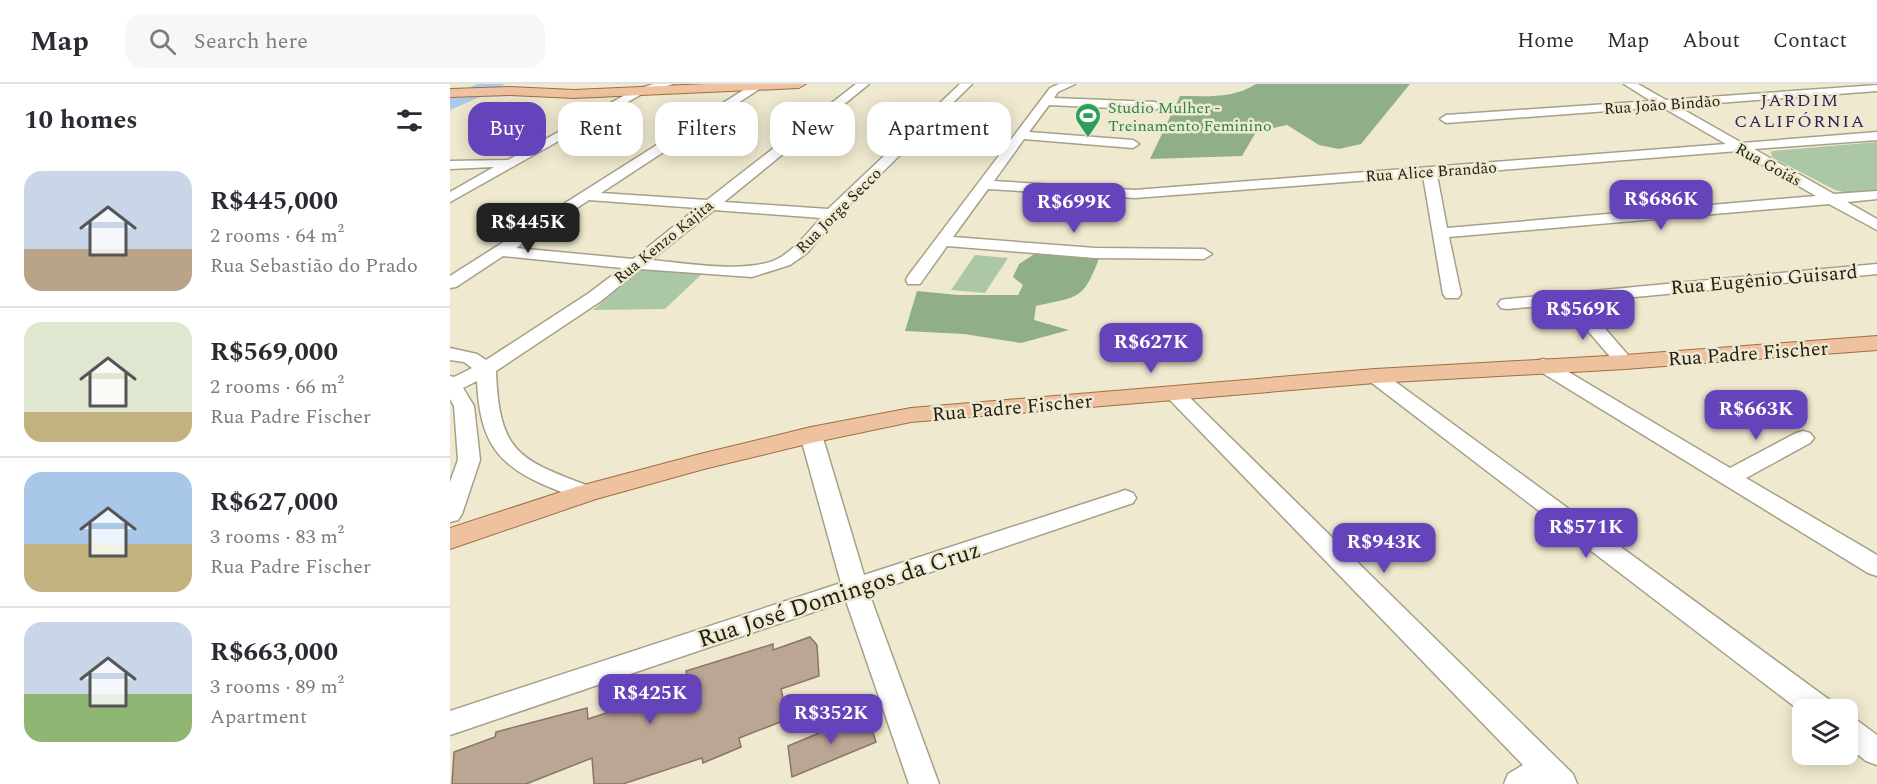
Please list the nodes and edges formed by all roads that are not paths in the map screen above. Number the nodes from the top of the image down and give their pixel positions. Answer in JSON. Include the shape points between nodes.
{"nodes":[{"id":1,"x":608,"y":84,"type":"edge"},
{"id":2,"x":799,"y":84,"type":"edge"},
{"id":3,"x":864,"y":84,"type":"edge"},
{"id":4,"x":966,"y":84,"type":"edge"},
{"id":5,"x":1069,"y":84,"type":"edge"},
{"id":6,"x":1630,"y":84,"type":"edge"},
{"id":7,"x":1848,"y":84,"type":"edge"},
{"id":8,"x":760,"y":85,"type":"edge"},
{"id":9,"x":673,"y":86,"type":"edge"},
{"id":10,"x":1877,"y":88,"type":"edge"},
{"id":11,"x":1861,"y":89,"type":"junction"},
{"id":12,"x":510,"y":91,"type":"junction"},
{"id":13,"x":456,"y":92,"type":"edge"},
{"id":14,"x":638,"y":92,"type":"junction"},
{"id":15,"x":1052,"y":92,"type":"edge"},
{"id":16,"x":1877,"y":96,"type":"edge"},
{"id":17,"x":1665,"y":104,"type":"junction"},
{"id":18,"x":1155,"y":106,"type":"dead end"},
{"id":19,"x":1446,"y":119,"type":"dead end"},
{"id":20,"x":1021,"y":135,"type":"junction"},
{"id":21,"x":1877,"y":136,"type":"edge"},
{"id":22,"x":1133,"y":144,"type":"dead end"},
{"id":23,"x":1739,"y":147,"type":"junction"},
{"id":24,"x":511,"y":163,"type":"junction"},
{"id":25,"x":450,"y":165,"type":"edge"},
{"id":26,"x":1429,"y":171,"type":"junction"},
{"id":27,"x":984,"y":185,"type":"junction"},
{"id":28,"x":1877,"y":195,"type":"edge"},
{"id":29,"x":588,"y":196,"type":"junction"},
{"id":30,"x":450,"y":198,"type":"edge"},
{"id":31,"x":1832,"y":199,"type":"junction"},
{"id":32,"x":709,"y":205,"type":"junction"},
{"id":33,"x":832,"y":214,"type":"junction"},
{"id":34,"x":1877,"y":225,"type":"edge"},
{"id":35,"x":1441,"y":233,"type":"junction"},
{"id":36,"x":943,"y":241,"type":"junction"},
{"id":37,"x":501,"y":251,"type":"junction"},
{"id":38,"x":1204,"y":254,"type":"dead end"},
{"id":39,"x":635,"y":264,"type":"junction"},
{"id":40,"x":1877,"y":269,"type":"edge"},
{"id":41,"x":914,"y":280,"type":"dead end"},
{"id":42,"x":450,"y":282,"type":"edge"},
{"id":43,"x":1452,"y":294,"type":"dead end"},
{"id":44,"x":1569,"y":298,"type":"junction"},
{"id":45,"x":1507,"y":304,"type":"dead end"},
{"id":46,"x":1877,"y":343,"type":"edge"},
{"id":47,"x":450,"y":354,"type":"edge"},
{"id":48,"x":1625,"y":362,"type":"junction"},
{"id":49,"x":1543,"y":365,"type":"junction"},
{"id":50,"x":486,"y":369,"type":"junction"},
{"id":51,"x":1375,"y":376,"type":"junction"},
{"id":52,"x":452,"y":383,"type":"edge"},
{"id":53,"x":1175,"y":394,"type":"junction"},
{"id":54,"x":811,"y":435,"type":"junction"},
{"id":55,"x":1803,"y":438,"type":"dead end"},
{"id":56,"x":504,"y":450,"type":"junction"},
{"id":57,"x":469,"y":460,"type":"junction"},
{"id":58,"x":1728,"y":478,"type":"junction"},
{"id":59,"x":586,"y":493,"type":"junction"},
{"id":60,"x":1125,"y":498,"type":"dead end"},
{"id":61,"x":450,"y":514,"type":"edge"},
{"id":62,"x":450,"y":539,"type":"edge"},
{"id":63,"x":1877,"y":567,"type":"edge"},
{"id":64,"x":855,"y":589,"type":"junction"},
{"id":65,"x":1806,"y":699,"type":"edge"},
{"id":66,"x":450,"y":723,"type":"edge"},
{"id":67,"x":1858,"y":738,"type":"edge"},
{"id":68,"x":1877,"y":753,"type":"edge"},
{"id":69,"x":1554,"y":776,"type":"edge"},
{"id":70,"x":924,"y":784,"type":"edge"},
{"id":71,"x":1520,"y":784,"type":"edge"}],
"edges":[{"from":1,"to":12,"type":"main road"},
{"from":2,"to":8,"type":"main road"},
{"from":3,"to":32,"type":"street","name":"Rua Kenzo Kajita"},
{"from":4,"to":33,"type":"street","name":"Rua Jorge Secco"},
{"from":5,"to":15,"type":"street"},
{"from":6,"to":17,"type":"street","name":"Rua Goiás"},
{"from":7,"to":11,"type":"street"},
{"from":8,"to":9,"type":"main road"},
{"from":8,"to":29,"type":"street"},
{"from":9,"to":14,"type":"main road"},
{"from":10,"to":11,"type":"street","name":"Rua João Bindão"},
{"from":11,"to":16,"type":"street"},
{"from":11,"to":17,"type":"street","name":"Rua João Bindão"},
{"from":12,"to":13,"type":"main road"},
{"from":12,"to":14,"type":"main road"},
{"from":14,"to":24,"type":"street"},
{"from":15,"to":18,"type":"street"},
{"from":15,"to":20,"type":"street"},
{"from":17,"to":19,"type":"street","name":"Rua João Bindão"},
{"from":17,"to":23,"type":"street","name":"Rua Goiás"},
{"from":20,"to":22,"type":"street"},
{"from":20,"to":27,"type":"street"},
{"from":21,"to":23,"type":"street","name":"Rua Alice Brandão"},
{"from":23,"to":26,"type":"street","name":"Rua Alice Brandão"},
{"from":23,"to":31,"type":"street","name":"Rua Goiás"},
{"from":24,"to":25,"type":"street"},
{"from":24,"to":30,"type":"street"},
{"from":26,"to":27,"type":"street","name":"Rua Alice Brandão","via":[[1135,194]]},
{"from":26,"to":35,"type":"street"},
{"from":27,"to":36,"type":"street"},
{"from":28,"to":31,"type":"street"},
{"from":29,"to":32,"type":"street"},
{"from":29,"to":37,"type":"street"},
{"from":31,"to":34,"type":"street","name":"Rua Goiás"},
{"from":31,"to":35,"type":"street"},
{"from":32,"to":33,"type":"street"},
{"from":32,"to":39,"type":"street","name":"Rua Kenzo Kajita"},
{"from":33,"to":39,"type":"street","name":"Rua Jorge Secco","via":[[801,250],[784,262],[752,272]]},
{"from":35,"to":43,"type":"street"},
{"from":36,"to":38,"type":"street","via":[[1095,253]]},
{"from":36,"to":41,"type":"street"},
{"from":37,"to":39,"type":"street"},
{"from":37,"to":42,"type":"street"},
{"from":39,"to":50,"type":"street","name":"Rua Kenzo Kajita","via":[[595,297]]},
{"from":40,"to":44,"type":"street","name":"Rua Eugênio Guisard"},
{"from":44,"to":45,"type":"street","name":"Rua Eugênio Guisard"},
{"from":44,"to":48,"type":"street"},
{"from":46,"to":48,"type":"main road","name":"Rua Padre Fischer"},
{"from":47,"to":50,"type":"street","via":[[470,358]]},
{"from":48,"to":49,"type":"main road","name":"Rua Padre Fischer"},
{"from":49,"to":51,"type":"main road","name":"Rua Padre Fischer"},
{"from":49,"to":58,"type":"street"},
{"from":50,"to":52,"type":"street","name":"Rua Kenzo Kajita"},
{"from":50,"to":56,"type":"street","via":[[490,410]]},
{"from":51,"to":53,"type":"main road","name":"Rua Padre Fischer"},
{"from":51,"to":65,"type":"street"},
{"from":52,"to":57,"type":"street","via":[[464,406]]},
{"from":53,"to":54,"type":"main road","name":"Rua Padre Fischer","via":[[911,415]]},
{"from":53,"to":69,"type":"street"},
{"from":54,"to":59,"type":"main road","name":"Rua Padre Fischer"},
{"from":54,"to":64,"type":"street"},
{"from":55,"to":58,"type":"street"},
{"from":56,"to":57,"type":"street"},
{"from":56,"to":59,"type":"street","via":[[539,475]]},
{"from":57,"to":61,"type":"street"},
{"from":58,"to":63,"type":"street"},
{"from":59,"to":62,"type":"main road","name":"Rua Padre Fischer"},
{"from":60,"to":64,"type":"street","name":"Rua José Domingos da Cruz"},
{"from":64,"to":66,"type":"street","name":"Rua José Domingos da Cruz"},
{"from":64,"to":70,"type":"street"},
{"from":67,"to":68,"type":"street"},
{"from":69,"to":71,"type":"street"}]}
